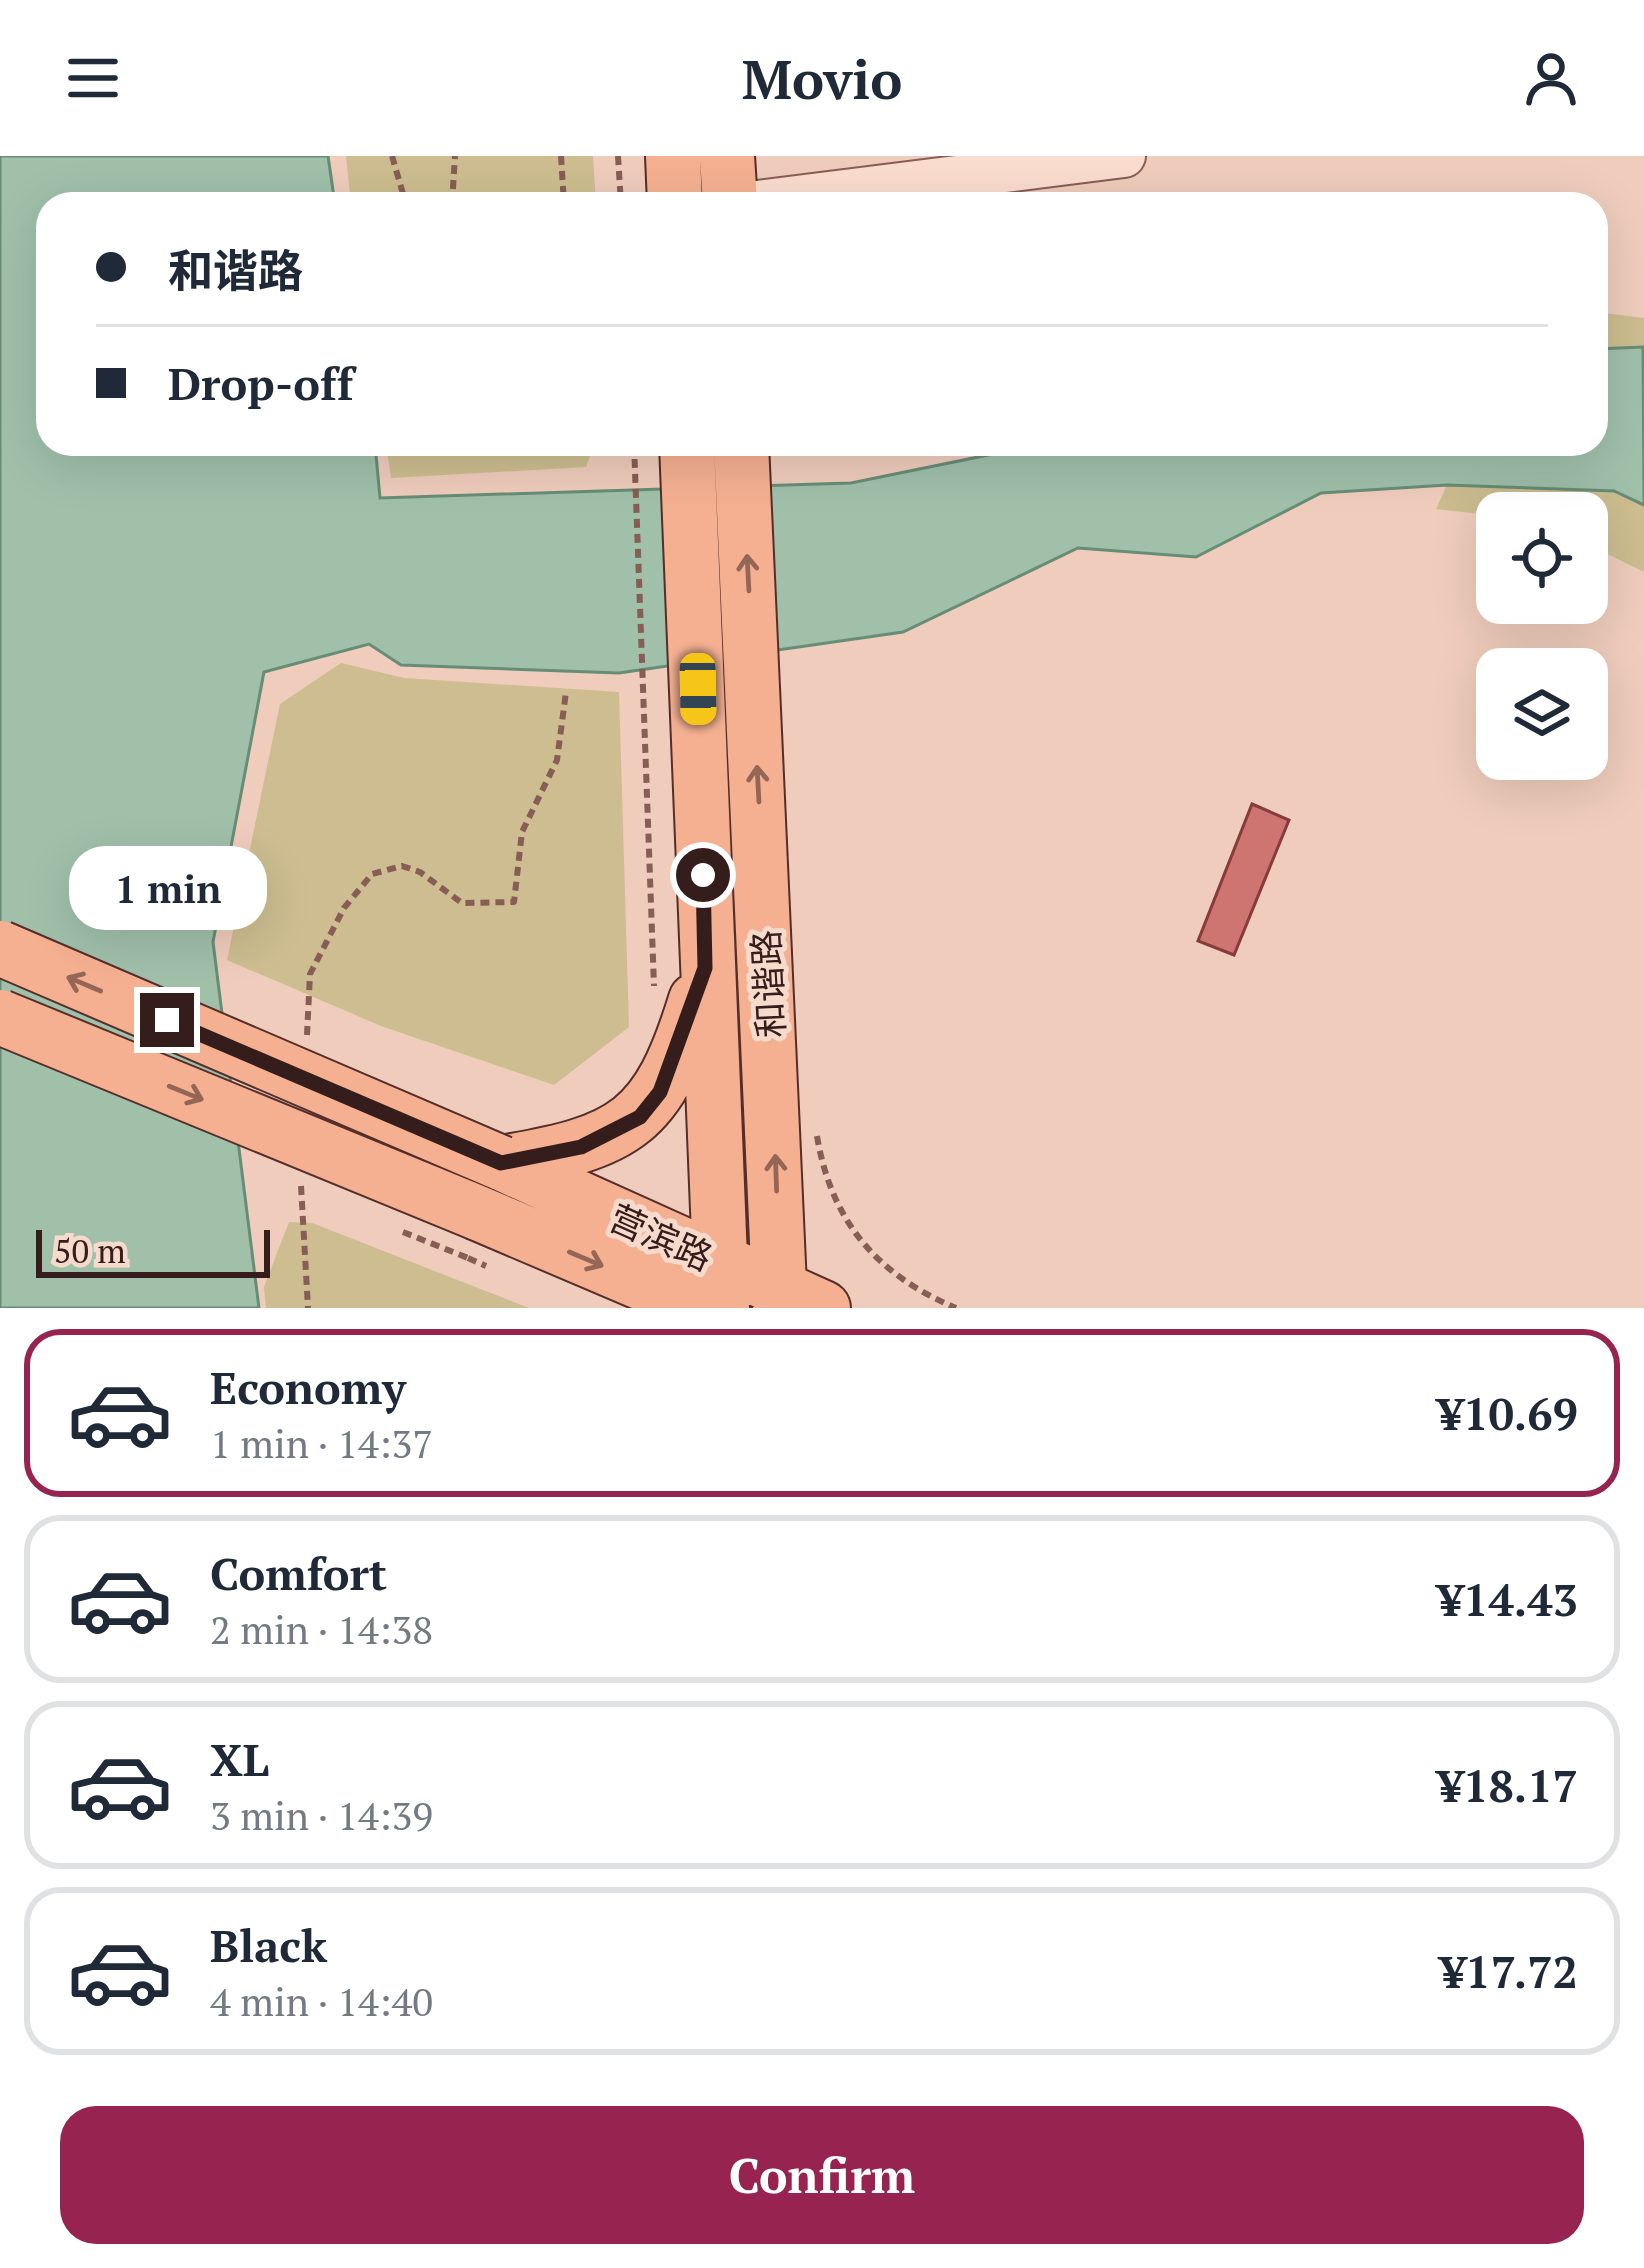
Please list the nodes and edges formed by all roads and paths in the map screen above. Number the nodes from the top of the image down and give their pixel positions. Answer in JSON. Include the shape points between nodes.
{"nodes":[{"id":1,"x":392,"y":156,"type":"edge"},
{"id":2,"x":455,"y":156,"type":"edge"},
{"id":3,"x":561,"y":156,"type":"edge"},
{"id":4,"x":618,"y":156,"type":"edge"},
{"id":5,"x":673,"y":156,"type":"edge"},
{"id":6,"x":727,"y":156,"type":"edge"},
{"id":7,"x":1124,"y":156,"type":"edge"},
{"id":8,"x":938,"y":170,"type":"edge"},
{"id":9,"x":402,"y":192,"type":"edge"},
{"id":10,"x":453,"y":192,"type":"edge"},
{"id":11,"x":563,"y":192,"type":"edge"},
{"id":12,"x":620,"y":192,"type":"edge"},
{"id":13,"x":674,"y":192,"type":"edge"},
{"id":14,"x":729,"y":192,"type":"edge"},
{"id":15,"x":811,"y":192,"type":"edge"},
{"id":16,"x":635,"y":456,"type":"edge"},
{"id":17,"x":688,"y":456,"type":"edge"},
{"id":18,"x":742,"y":456,"type":"edge"},
{"id":19,"x":566,"y":692,"type":"dead end"},
{"id":20,"x":0,"y":948,"type":"edge"},
{"id":21,"x":705,"y":968,"type":"junction"},
{"id":22,"x":655,"y":998,"type":"dead end"},
{"id":23,"x":0,"y":1017,"type":"edge"},
{"id":24,"x":307,"y":1040,"type":"dead end"},
{"id":25,"x":816,"y":1129,"type":"dead end"},
{"id":26,"x":501,"y":1163,"type":"junction"},
{"id":27,"x":301,"y":1173,"type":"dead end"},
{"id":28,"x":714,"y":1293,"type":"edge"},
{"id":29,"x":794,"y":1302,"type":"edge"},
{"id":30,"x":308,"y":1308,"type":"edge"},
{"id":31,"x":956,"y":1308,"type":"edge"}],
"edges":[{"from":1,"to":9,"type":"path"},
{"from":2,"to":10,"type":"path"},
{"from":3,"to":11,"type":"path"},
{"from":4,"to":12,"type":"path"},
{"from":5,"to":13,"type":"main road"},
{"from":6,"to":14,"type":"main road"},
{"from":7,"to":8,"type":"lane"},
{"from":8,"to":15,"type":"lane"},
{"from":16,"to":22,"type":"path"},
{"from":17,"to":21,"type":"main road","name":"和谐路"},
{"from":29,"to":18,"type":"main road","name":"和谐路","one_way":true},
{"from":19,"to":24,"type":"path","via":[[557,760],[522,832],[514,902],[462,903],[401,866],[371,874],[310,974]]},
{"from":26,"to":20,"type":"main road","name":"营滨路","one_way":true,"bridge":true},
{"from":21,"to":26,"type":"main road","via":[[669,1074],[640,1117],[581,1147]]},
{"from":21,"to":28,"type":"main road","name":"和谐路"},
{"from":23,"to":28,"type":"main road","name":"营滨路","one_way":true,"bridge":true,"via":[[478,1213]]},
{"from":25,"to":31,"type":"path","via":[[837,1210],[861,1242],[903,1282]]},
{"from":26,"to":28,"type":"main road","name":"营滨路"},
{"from":27,"to":30,"type":"path"},
{"from":28,"to":29,"type":"main road","name":"营滨路"}]}
